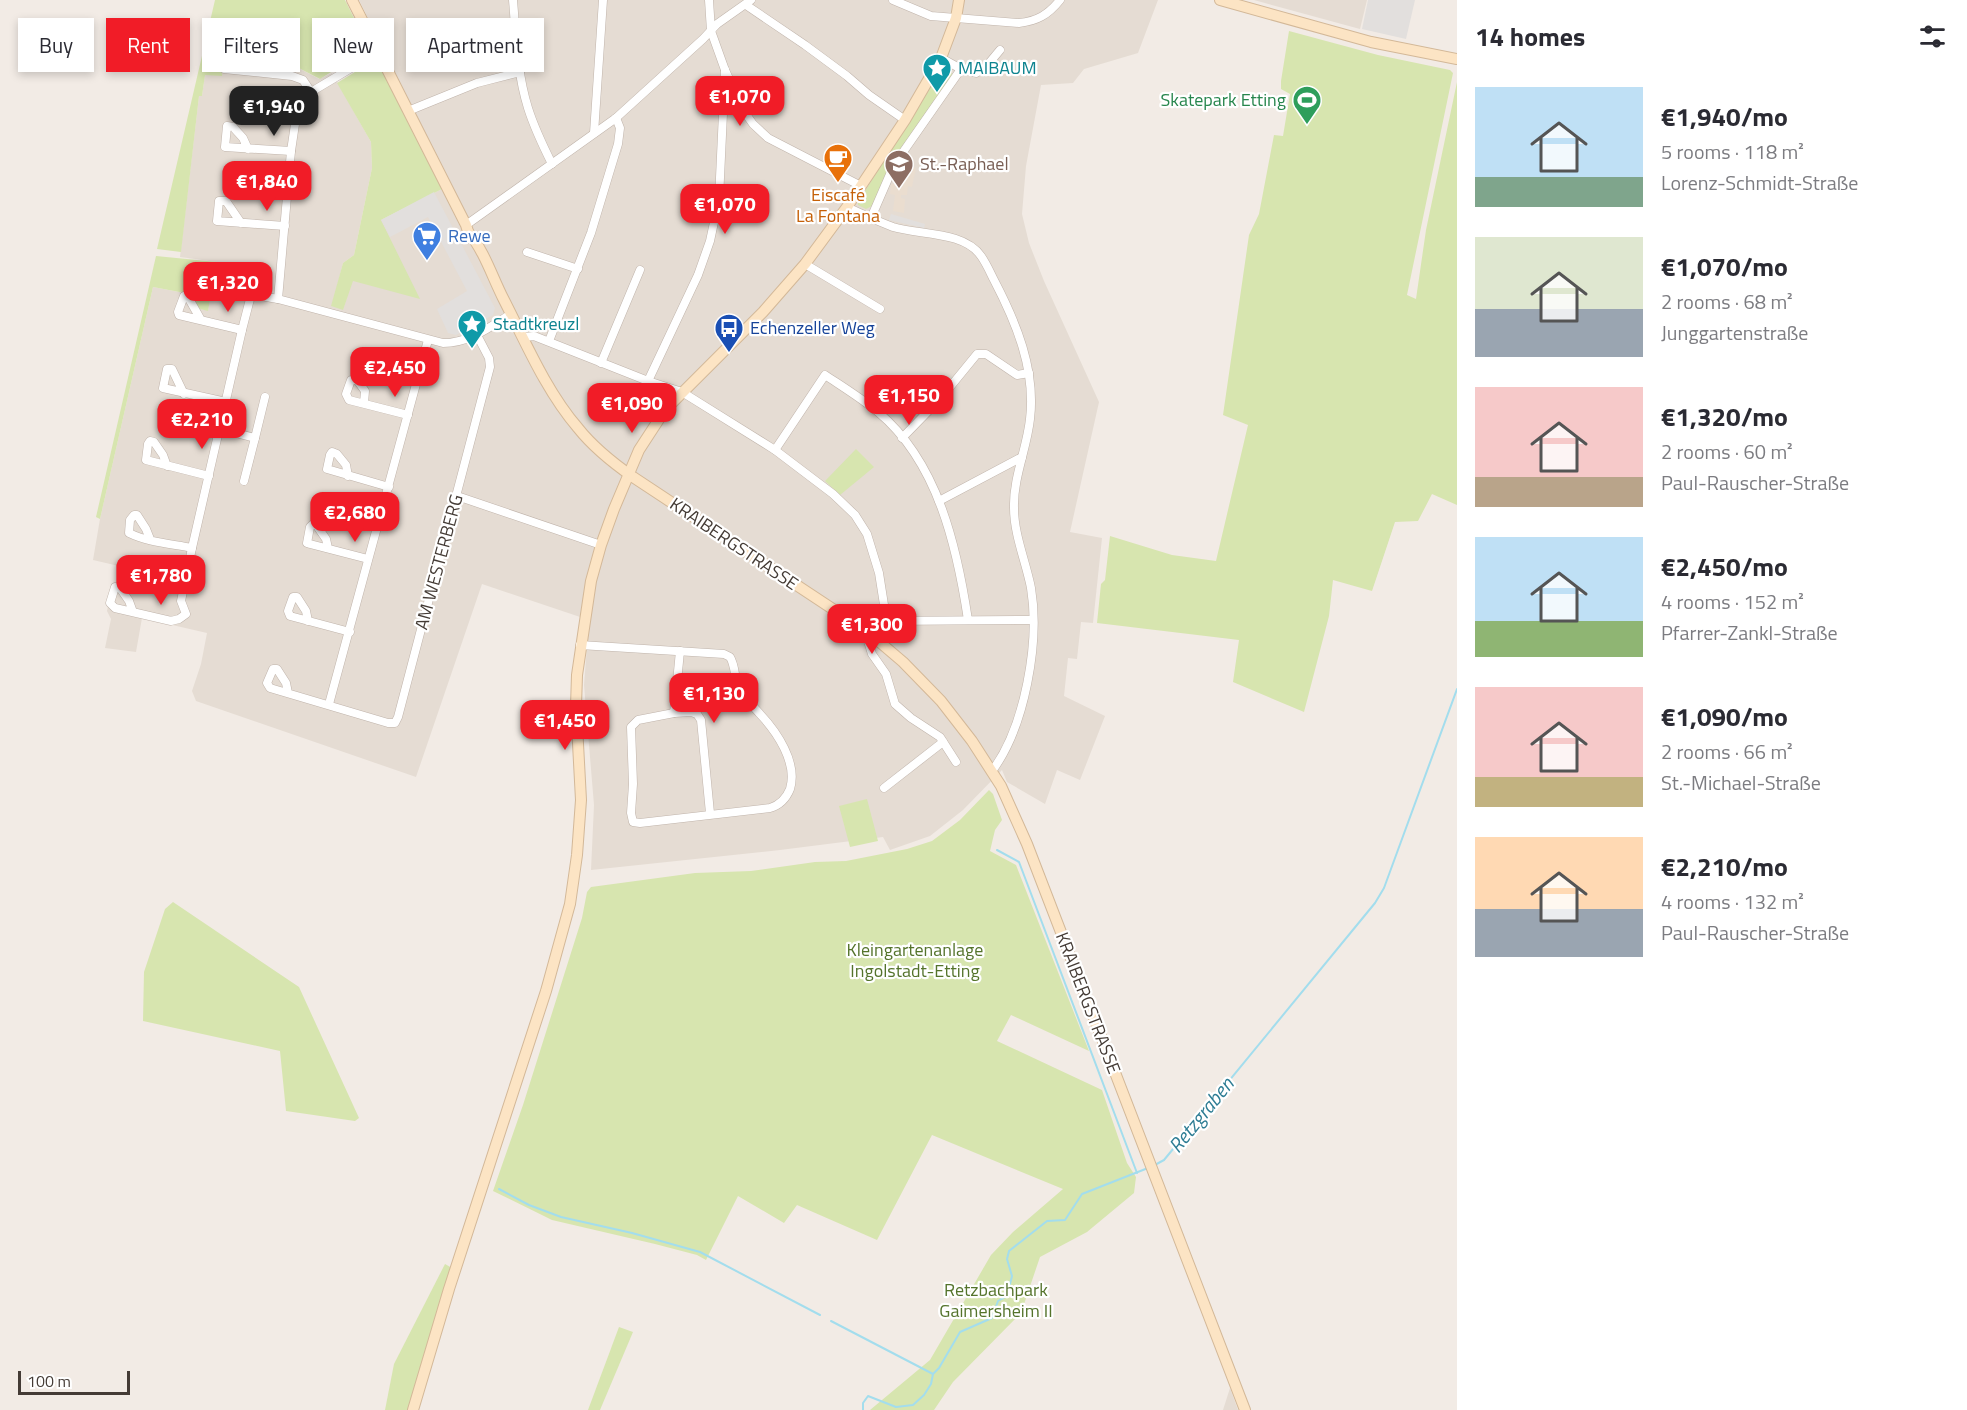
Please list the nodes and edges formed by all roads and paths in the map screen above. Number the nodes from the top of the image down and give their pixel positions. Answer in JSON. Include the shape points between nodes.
{"nodes":[{"id":1,"x":352,"y":0,"type":"edge"},
{"id":2,"x":513,"y":0,"type":"edge"},
{"id":3,"x":603,"y":0,"type":"edge"},
{"id":4,"x":709,"y":0,"type":"edge"},
{"id":5,"x":892,"y":0,"type":"edge"},
{"id":6,"x":959,"y":0,"type":"edge"},
{"id":7,"x":1060,"y":0,"type":"edge"},
{"id":8,"x":1220,"y":0,"type":"edge"},
{"id":9,"x":748,"y":2,"type":"edge"},
{"id":10,"x":1246,"y":4,"type":"edge"},
{"id":11,"x":361,"y":18,"type":"edge"},
{"id":12,"x":515,"y":18,"type":"edge"},
{"id":13,"x":956,"y":18,"type":"junction"},
{"id":14,"x":711,"y":31,"type":"junction"},
{"id":15,"x":1000,"y":50,"type":"dead end"},
{"id":16,"x":940,"y":58,"type":"junction"},
{"id":17,"x":1457,"y":59,"type":"edge"},
{"id":18,"x":961,"y":69,"type":"junction"},
{"id":19,"x":725,"y":70,"type":"junction"},
{"id":20,"x":253,"y":72,"type":"edge"},
{"id":21,"x":344,"y":72,"type":"edge"},
{"id":22,"x":388,"y":72,"type":"edge"},
{"id":23,"x":520,"y":72,"type":"joint"},
{"id":24,"x":311,"y":92,"type":"junction"},
{"id":25,"x":723,"y":107,"type":"junction"},
{"id":26,"x":408,"y":111,"type":"junction"},
{"id":27,"x":742,"y":111,"type":"junction"},
{"id":28,"x":616,"y":118,"type":"junction"},
{"id":29,"x":904,"y":120,"type":"junction"},
{"id":30,"x":594,"y":133,"type":"junction"},
{"id":31,"x":248,"y":148,"type":"dead end"},
{"id":32,"x":291,"y":151,"type":"junction"},
{"id":33,"x":552,"y":164,"type":"junction"},
{"id":34,"x":861,"y":186,"type":"junction"},
{"id":35,"x":847,"y":207,"type":"junction"},
{"id":36,"x":872,"y":218,"type":"junction"},
{"id":37,"x":241,"y":223,"type":"dead end"},
{"id":38,"x":285,"y":226,"type":"junction"},
{"id":39,"x":467,"y":229,"type":"junction"},
{"id":40,"x":527,"y":252,"type":"dead end"},
{"id":41,"x":805,"y":264,"type":"junction"},
{"id":42,"x":578,"y":269,"type":"junction"},
{"id":43,"x":640,"y":270,"type":"dead end"},
{"id":44,"x":278,"y":298,"type":"junction"},
{"id":45,"x":880,"y":309,"type":"dead end"},
{"id":46,"x":511,"y":314,"type":"junction"},
{"id":47,"x":201,"y":320,"type":"dead end"},
{"id":48,"x":242,"y":330,"type":"junction"},
{"id":49,"x":477,"y":335,"type":"junction"},
{"id":50,"x":524,"y":337,"type":"junction"},
{"id":51,"x":428,"y":340,"type":"junction"},
{"id":52,"x":549,"y":341,"type":"junction"},
{"id":53,"x":601,"y":363,"type":"junction"},
{"id":54,"x":1029,"y":373,"type":"junction"},
{"id":55,"x":648,"y":381,"type":"junction"},
{"id":56,"x":682,"y":392,"type":"junction"},
{"id":57,"x":184,"y":394,"type":"dead end"},
{"id":58,"x":265,"y":397,"type":"dead end"},
{"id":59,"x":226,"y":402,"type":"junction"},
{"id":60,"x":364,"y":403,"type":"dead end"},
{"id":61,"x":408,"y":415,"type":"junction"},
{"id":62,"x":220,"y":429,"type":"junction"},
{"id":63,"x":255,"y":438,"type":"junction"},
{"id":64,"x":902,"y":438,"type":"junction"},
{"id":65,"x":776,"y":450,"type":"junction"},
{"id":66,"x":1022,"y":458,"type":"junction"},
{"id":67,"x":167,"y":466,"type":"dead end"},
{"id":68,"x":629,"y":474,"type":"junction"},
{"id":69,"x":209,"y":476,"type":"junction"},
{"id":70,"x":348,"y":476,"type":"dead end"},
{"id":71,"x":244,"y":481,"type":"dead end"},
{"id":72,"x":389,"y":487,"type":"junction"},
{"id":73,"x":457,"y":496,"type":"junction"},
{"id":74,"x":939,"y":501,"type":"junction"},
{"id":75,"x":150,"y":539,"type":"dead end"},
{"id":76,"x":601,"y":545,"type":"junction"},
{"id":77,"x":192,"y":548,"type":"junction"},
{"id":78,"x":328,"y":548,"type":"dead end"},
{"id":79,"x":369,"y":559,"type":"junction"},
{"id":80,"x":133,"y":612,"type":"dead end"},
{"id":81,"x":968,"y":620,"type":"junction"},
{"id":82,"x":1033,"y":620,"type":"junction"},
{"id":83,"x":308,"y":621,"type":"dead end"},
{"id":84,"x":881,"y":621,"type":"junction"},
{"id":85,"x":350,"y":632,"type":"junction"},
{"id":86,"x":869,"y":633,"type":"junction"},
{"id":87,"x":580,"y":645,"type":"junction"},
{"id":88,"x":680,"y":651,"type":"junction"},
{"id":89,"x":288,"y":693,"type":"dead end"},
{"id":90,"x":329,"y":704,"type":"junction"},
{"id":91,"x":674,"y":713,"type":"junction"},
{"id":92,"x":943,"y":741,"type":"junction"},
{"id":93,"x":956,"y":762,"type":"dead end"},
{"id":94,"x":992,"y":771,"type":"junction"},
{"id":95,"x":884,"y":788,"type":"dead end"},
{"id":96,"x":710,"y":813,"type":"junction"},
{"id":97,"x":413,"y":1410,"type":"edge"},
{"id":98,"x":1245,"y":1410,"type":"edge"}],
"edges":[{"from":1,"to":11,"type":"street","name":"KRAIBERGSTRASSE"},
{"from":2,"to":12,"type":"street"},
{"from":3,"to":30,"type":"street"},
{"from":4,"to":14,"type":"street"},
{"from":5,"to":13,"type":"street","via":[[931,16]]},
{"from":6,"to":13,"type":"street"},
{"from":7,"to":13,"type":"street","via":[[1051,11],[1031,22]]},
{"from":8,"to":10,"type":"street"},
{"from":9,"to":14,"type":"street"},
{"from":9,"to":29,"type":"street"},
{"from":10,"to":17,"type":"street","via":[[1371,42]]},
{"from":13,"to":16,"type":"street"},
{"from":14,"to":19,"type":"street"},
{"from":14,"to":28,"type":"street"},
{"from":15,"to":18,"type":"street","via":[[976,73]]},
{"from":16,"to":18,"type":"street"},
{"from":16,"to":29,"type":"street"},
{"from":18,"to":36,"type":"street","via":[[894,165]]},
{"from":19,"to":25,"type":"street"},
{"from":19,"to":27,"type":"street"},
{"from":20,"to":24,"type":"street","via":[[292,76],[303,80]]},
{"from":21,"to":24,"type":"street"},
{"from":22,"to":26,"type":"street","name":"KRAIBERGSTRASSE"},
{"from":23,"to":26,"type":"street","via":[[477,83]]},
{"from":23,"to":33,"type":"street","via":[[527,105]]},
{"from":24,"to":32,"type":"street","via":[[298,104]]},
{"from":25,"to":27,"type":"street"},
{"from":25,"to":55,"type":"street","via":[[719,199],[710,241]]},
{"from":26,"to":39,"type":"street","name":"KRAIBERGSTRASSE"},
{"from":27,"to":34,"type":"street","via":[[768,138]]},
{"from":28,"to":30,"type":"street"},
{"from":28,"to":42,"type":"street","via":[[620,128],[618,144]]},
{"from":29,"to":34,"type":"street"},
{"from":30,"to":33,"type":"street"},
{"from":31,"to":32,"type":"street"},
{"from":32,"to":38,"type":"street"},
{"from":33,"to":39,"type":"street"},
{"from":34,"to":35,"type":"street"},
{"from":35,"to":36,"type":"street"},
{"from":35,"to":41,"type":"street"},
{"from":36,"to":54,"type":"street","via":[[972,246],[1005,300]]},
{"from":37,"to":38,"type":"street"},
{"from":38,"to":44,"type":"street"},
{"from":39,"to":46,"type":"street","name":"KRAIBERGSTRASSE","via":[[478,243]]},
{"from":40,"to":42,"type":"street"},
{"from":41,"to":45,"type":"street"},
{"from":41,"to":56,"type":"street","via":[[745,332]]},
{"from":42,"to":52,"type":"street"},
{"from":43,"to":53,"type":"street"},
{"from":44,"to":48,"type":"street","via":[[255,295],[250,299]]},
{"from":44,"to":51,"type":"street"},
{"from":46,"to":49,"type":"street"},
{"from":46,"to":50,"type":"street","name":"KRAIBERGSTRASSE"},
{"from":47,"to":48,"type":"street"},
{"from":48,"to":59,"type":"street"},
{"from":49,"to":51,"type":"street","via":[[456,343]]},
{"from":49,"to":73,"type":"street","name":"AM WESTERBERG","via":[[490,367]]},
{"from":50,"to":52,"type":"street"},
{"from":50,"to":68,"type":"street","name":"KRAIBERGSTRASSE","via":[[557,400],[578,429]]},
{"from":51,"to":61,"type":"street"},
{"from":52,"to":53,"type":"street"},
{"from":53,"to":55,"type":"street"},
{"from":54,"to":64,"type":"street","via":[[1017,375],[986,354],[977,354]]},
{"from":54,"to":66,"type":"street","via":[[1030,418]]},
{"from":55,"to":56,"type":"street"},
{"from":56,"to":65,"type":"street"},
{"from":56,"to":68,"type":"street","via":[[652,427]]},
{"from":57,"to":59,"type":"street"},
{"from":58,"to":63,"type":"street"},
{"from":59,"to":62,"type":"street"},
{"from":60,"to":61,"type":"street"},
{"from":61,"to":72,"type":"street"},
{"from":62,"to":63,"type":"street"},
{"from":62,"to":69,"type":"street"},
{"from":63,"to":71,"type":"street"},
{"from":64,"to":65,"type":"street","via":[[880,413],[825,375]]},
{"from":64,"to":74,"type":"street"},
{"from":65,"to":84,"type":"street","via":[[833,494],[855,515],[867,534],[879,573],[885,611]]},
{"from":66,"to":74,"type":"street"},
{"from":66,"to":82,"type":"street","via":[[1014,508],[1031,590]]},
{"from":67,"to":69,"type":"street"},
{"from":68,"to":76,"type":"street"},
{"from":68,"to":86,"type":"street","name":"KRAIBERGSTRASSE"},
{"from":69,"to":77,"type":"street"},
{"from":70,"to":72,"type":"street"},
{"from":72,"to":79,"type":"street"},
{"from":73,"to":76,"type":"street"},
{"from":73,"to":90,"type":"street","name":"AM WESTERBERG","via":[[395,723]]},
{"from":74,"to":81,"type":"street","via":[[959,566]]},
{"from":75,"to":77,"type":"street"},
{"from":76,"to":87,"type":"street"},
{"from":77,"to":80,"type":"street","via":[[181,601],[186,614],[171,621]]},
{"from":78,"to":79,"type":"street"},
{"from":79,"to":85,"type":"street"},
{"from":81,"to":82,"type":"street"},
{"from":81,"to":84,"type":"street"},
{"from":82,"to":94,"type":"street","via":[[1028,684],[1005,754]]},
{"from":83,"to":85,"type":"street"},
{"from":84,"to":86,"type":"street"},
{"from":85,"to":90,"type":"street"},
{"from":86,"to":92,"type":"street","via":[[872,654],[886,674],[895,704]]},
{"from":86,"to":94,"type":"street","name":"KRAIBERGSTRASSE","via":[[926,683]]},
{"from":87,"to":88,"type":"street"},
{"from":87,"to":97,"type":"street","via":[[576,706],[581,814],[566,924]]},
{"from":88,"to":91,"type":"street"},
{"from":88,"to":96,"type":"street","via":[[730,657],[739,689],[785,749],[789,762],[791,786],[780,804]]},
{"from":89,"to":90,"type":"street"},
{"from":91,"to":96,"type":"street","via":[[691,712],[701,720]]},
{"from":91,"to":96,"type":"street","via":[[638,720],[631,727],[633,822]]},
{"from":92,"to":93,"type":"street"},
{"from":92,"to":95,"type":"street"},
{"from":94,"to":98,"type":"street","name":"KRAIBERGSTRASSE","via":[[1026,844]]}]}
